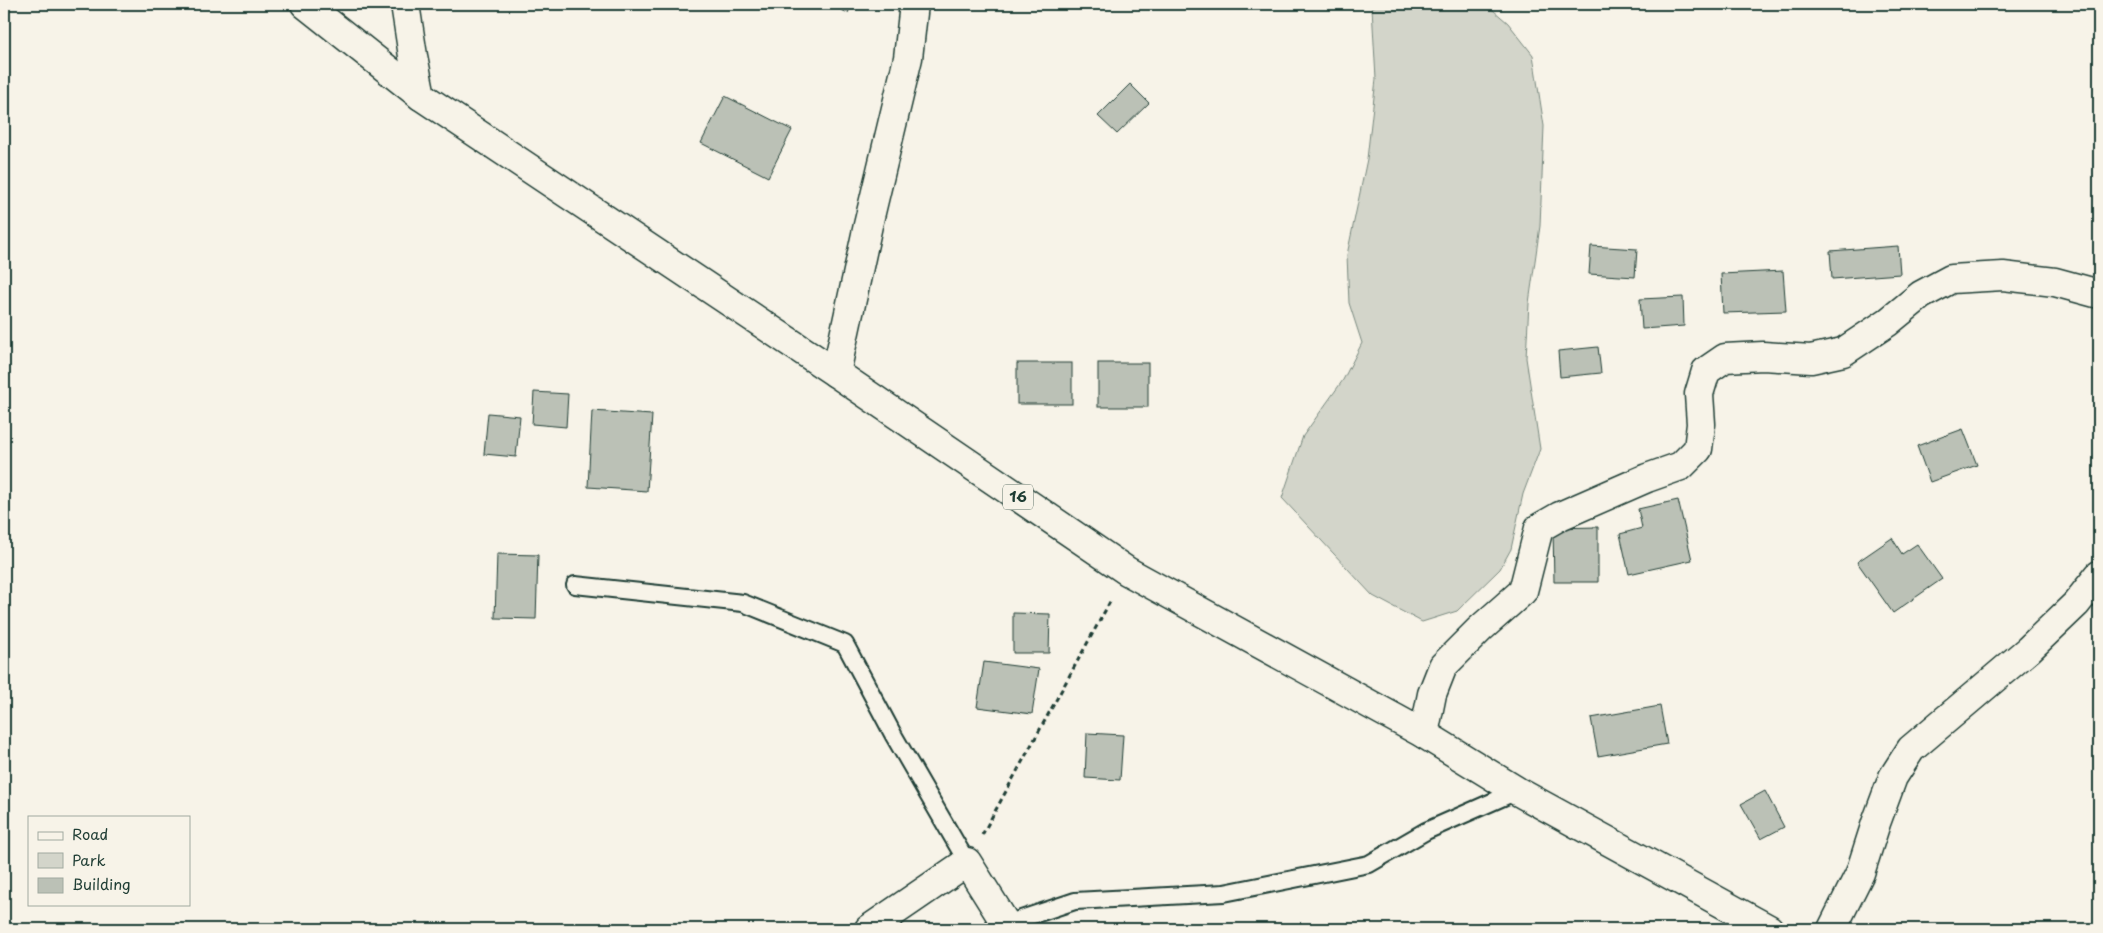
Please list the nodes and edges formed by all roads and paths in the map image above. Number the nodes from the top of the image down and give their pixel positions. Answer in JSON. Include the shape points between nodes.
{"nodes":[{"id":1,"x":305,"y":4,"type":"edge"},
{"id":2,"x":405,"y":4,"type":"edge"},
{"id":3,"x":914,"y":4,"type":"edge"},
{"id":4,"x":421,"y":96,"type":"junction"},
{"id":5,"x":2099,"y":294,"type":"edge"},
{"id":6,"x":836,"y":373,"type":"junction"},
{"id":7,"x":1127,"y":570,"type":"junction"},
{"id":8,"x":2099,"y":576,"type":"edge"},
{"id":9,"x":575,"y":585,"type":"dead end"},
{"id":10,"x":1424,"y":734,"type":"junction"},
{"id":11,"x":1517,"y":791,"type":"junction"},
{"id":12,"x":967,"y":862,"type":"junction"},
{"id":13,"x":1008,"y":927,"type":"edge"},
{"id":14,"x":869,"y":929,"type":"edge"},
{"id":15,"x":1769,"y":929,"type":"edge"},
{"id":16,"x":1832,"y":929,"type":"edge"}],
"edges":[{"from":1,"to":4,"type":"main road","number":"16"},
{"from":2,"to":4,"type":"main road"},
{"from":3,"to":6,"type":"main road","via":[[908,58]]},
{"from":4,"to":6,"type":"main road","number":"16"},
{"from":5,"to":10,"type":"main road","via":[[2055,282],[2003,276],[1951,279],[1921,295],[1843,352],[1811,359],[1725,358],[1706,371],[1699,394],[1701,424],[1698,449],[1681,466],[1596,500],[1539,528],[1523,591],[1443,666],[1432,694]]},
{"from":6,"to":7,"type":"main road","number":"16"},
{"from":7,"to":10,"type":"main road","number":"16"},
{"from":7,"to":12,"type":"path"},
{"from":8,"to":16,"type":"main road","via":[[2076,604],[2028,650],[1912,749],[1893,777],[1860,873]]},
{"from":9,"to":12,"type":"lane","via":[[743,603],[845,644]]},
{"from":10,"to":11,"type":"main road","number":"16"},
{"from":11,"to":13,"type":"lane","via":[[1426,830],[1369,864],[1224,893],[1076,901]]},
{"from":11,"to":15,"type":"main road","number":"16"},
{"from":12,"to":13,"type":"main road"},
{"from":12,"to":14,"type":"main road"}]}
